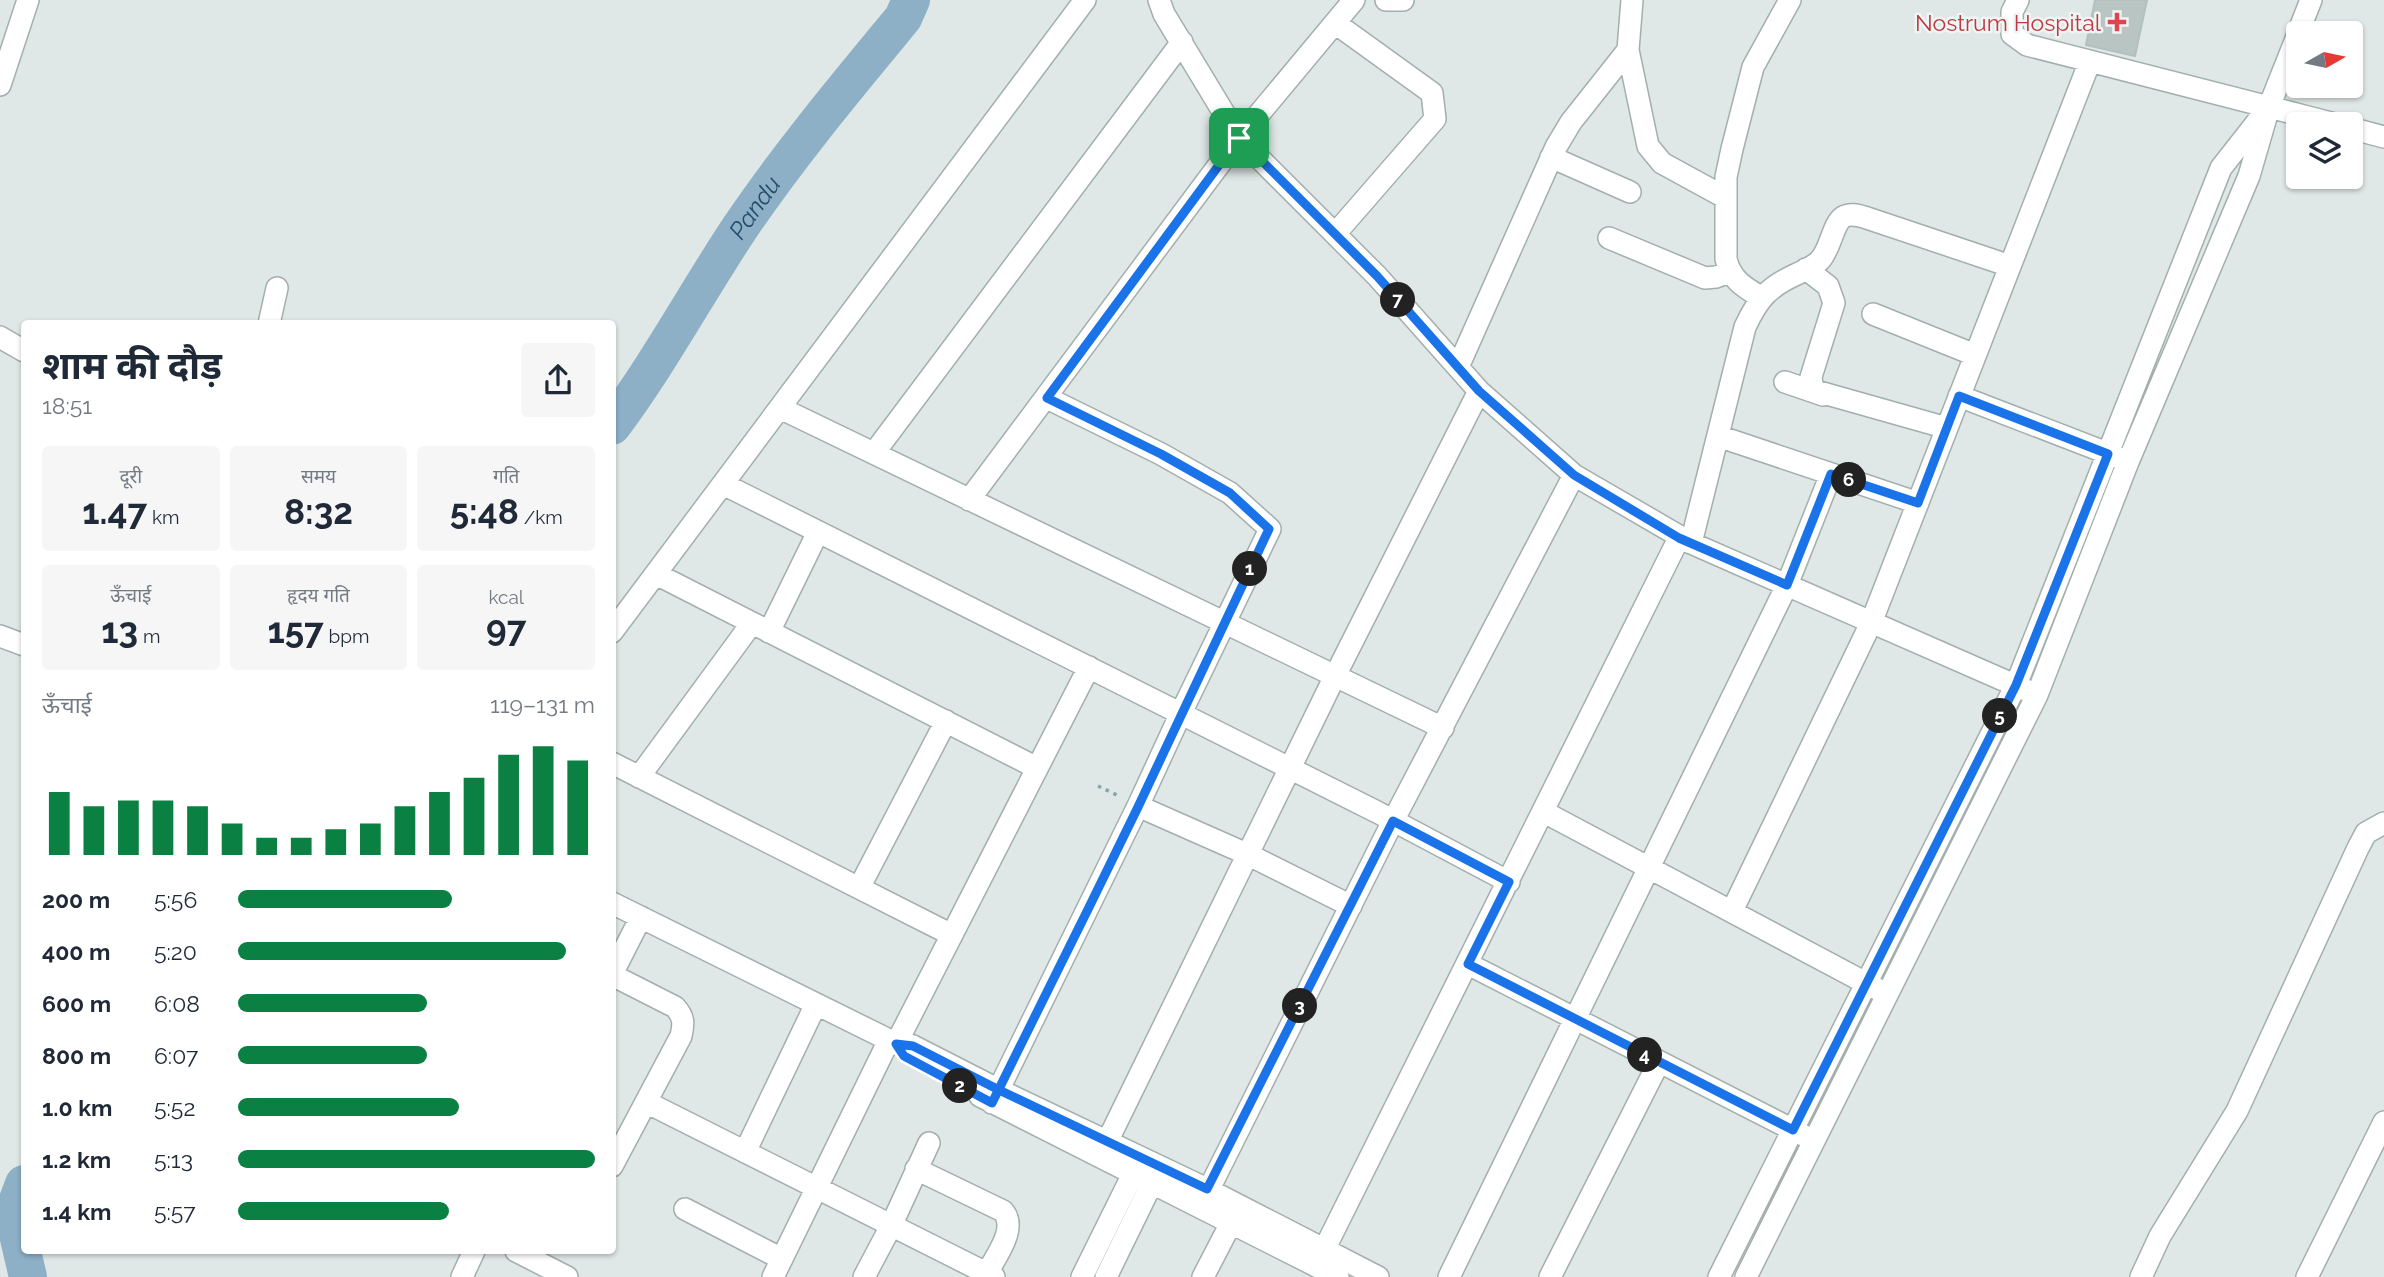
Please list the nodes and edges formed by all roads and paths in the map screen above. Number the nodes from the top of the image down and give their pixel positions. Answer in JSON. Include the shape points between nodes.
{"nodes":[{"id":1,"x":27,"y":0,"type":"edge"},
{"id":2,"x":1085,"y":0,"type":"edge"},
{"id":3,"x":1159,"y":0,"type":"edge"},
{"id":4,"x":1354,"y":0,"type":"edge"},
{"id":5,"x":1386,"y":0,"type":"edge"},
{"id":6,"x":1403,"y":0,"type":"edge"},
{"id":7,"x":1632,"y":0,"type":"edge"},
{"id":8,"x":1790,"y":0,"type":"edge"},
{"id":9,"x":2018,"y":0,"type":"edge"},
{"id":10,"x":2311,"y":0,"type":"edge"},
{"id":11,"x":2303,"y":21,"type":"edge"},
{"id":12,"x":1335,"y":23,"type":"junction"},
{"id":13,"x":1182,"y":41,"type":"junction"},
{"id":14,"x":1628,"y":50,"type":"junction"},
{"id":15,"x":2090,"y":61,"type":"junction"},
{"id":16,"x":2286,"y":64,"type":"edge"},
{"id":17,"x":0,"y":85,"type":"edge"},
{"id":18,"x":2269,"y":107,"type":"junction"},
{"id":19,"x":2288,"y":112,"type":"edge"},
{"id":20,"x":2363,"y":131,"type":"edge"},
{"id":21,"x":2384,"y":137,"type":"edge"},
{"id":22,"x":1239,"y":138,"type":"junction"},
{"id":23,"x":1551,"y":157,"type":"junction"},
{"id":24,"x":1630,"y":192,"type":"dead end"},
{"id":25,"x":1726,"y":198,"type":"junction"},
{"id":26,"x":1335,"y":234,"type":"junction"},
{"id":27,"x":1609,"y":237,"type":"dead end"},
{"id":28,"x":2010,"y":266,"type":"junction"},
{"id":29,"x":1806,"y":269,"type":"junction"},
{"id":30,"x":1729,"y":272,"type":"junction"},
{"id":31,"x":277,"y":288,"type":"dead end"},
{"id":32,"x":1762,"y":298,"type":"junction"},
{"id":33,"x":1873,"y":314,"type":"dead end"},
{"id":34,"x":270,"y":320,"type":"edge"},
{"id":35,"x":0,"y":337,"type":"edge"},
{"id":36,"x":21,"y":349,"type":"edge"},
{"id":37,"x":1975,"y":355,"type":"junction"},
{"id":38,"x":1458,"y":367,"type":"junction"},
{"id":39,"x":1785,"y":383,"type":"dead end"},
{"id":40,"x":1479,"y":391,"type":"junction"},
{"id":41,"x":1823,"y":394,"type":"junction"},
{"id":42,"x":1959,"y":396,"type":"junction"},
{"id":43,"x":1047,"y":398,"type":"junction"},
{"id":44,"x":780,"y":408,"type":"junction"},
{"id":45,"x":1947,"y":428,"type":"junction"},
{"id":46,"x":1718,"y":436,"type":"junction"},
{"id":47,"x":874,"y":453,"type":"junction"},
{"id":48,"x":2118,"y":458,"type":"junction"},
{"id":49,"x":1831,"y":474,"type":"junction"},
{"id":50,"x":1574,"y":475,"type":"junction"},
{"id":51,"x":723,"y":484,"type":"junction"},
{"id":52,"x":969,"y":500,"type":"junction"},
{"id":53,"x":1918,"y":503,"type":"junction"},
{"id":54,"x":818,"y":532,"type":"junction"},
{"id":55,"x":1685,"y":541,"type":"junction"},
{"id":56,"x":656,"y":574,"type":"junction"},
{"id":57,"x":1787,"y":585,"type":"junction"},
{"id":58,"x":1224,"y":623,"type":"junction"},
{"id":59,"x":1871,"y":623,"type":"junction"},
{"id":60,"x":616,"y":627,"type":"edge"},
{"id":61,"x":761,"y":628,"type":"junction"},
{"id":62,"x":0,"y":636,"type":"edge"},
{"id":63,"x":21,"y":644,"type":"edge"},
{"id":64,"x":1089,"y":667,"type":"junction"},
{"id":65,"x":1331,"y":685,"type":"junction"},
{"id":66,"x":2016,"y":685,"type":"junction"},
{"id":67,"x":2037,"y":695,"type":"junction"},
{"id":68,"x":1188,"y":717,"type":"junction"},
{"id":69,"x":946,"y":721,"type":"junction"},
{"id":70,"x":1443,"y":728,"type":"junction"},
{"id":71,"x":616,"y":765,"type":"edge"},
{"id":72,"x":1037,"y":768,"type":"junction"},
{"id":73,"x":1290,"y":769,"type":"junction"},
{"id":74,"x":639,"y":777,"type":"junction"},
{"id":75,"x":1139,"y":806,"type":"junction"},
{"id":76,"x":1544,"y":812,"type":"junction"},
{"id":77,"x":1385,"y":817,"type":"junction"},
{"id":78,"x":2384,"y":823,"type":"edge"},
{"id":79,"x":1937,"y":841,"type":"junction"},
{"id":80,"x":1252,"y":848,"type":"junction"},
{"id":81,"x":1959,"y":853,"type":"junction"},
{"id":82,"x":1649,"y":867,"type":"junction"},
{"id":83,"x":1509,"y":882,"type":"junction"},
{"id":84,"x":859,"y":888,"type":"junction"},
{"id":85,"x":616,"y":905,"type":"edge"},
{"id":86,"x":1351,"y":906,"type":"junction"},
{"id":87,"x":1732,"y":911,"type":"junction"},
{"id":88,"x":641,"y":917,"type":"junction"},
{"id":89,"x":952,"y":935,"type":"junction"},
{"id":90,"x":1468,"y":964,"type":"junction"},
{"id":91,"x":616,"y":967,"type":"edge"},
{"id":92,"x":616,"y":977,"type":"edge"},
{"id":93,"x":1866,"y":983,"type":"junction"},
{"id":94,"x":1888,"y":994,"type":"junction"},
{"id":95,"x":816,"y":1004,"type":"junction"},
{"id":96,"x":1574,"y":1019,"type":"junction"},
{"id":97,"x":893,"y":1042,"type":"junction"},
{"id":98,"x":1659,"y":1062,"type":"junction"},
{"id":99,"x":995,"y":1096,"type":"junction"},
{"id":100,"x":646,"y":1102,"type":"junction"},
{"id":101,"x":2384,"y":1122,"type":"edge"},
{"id":102,"x":1793,"y":1130,"type":"junction"},
{"id":103,"x":1814,"y":1141,"type":"junction"},
{"id":104,"x":929,"y":1143,"type":"dead end"},
{"id":105,"x":1107,"y":1143,"type":"junction"},
{"id":106,"x":745,"y":1152,"type":"junction"},
{"id":107,"x":616,"y":1154,"type":"edge"},
{"id":108,"x":2376,"y":1160,"type":"edge"},
{"id":109,"x":916,"y":1170,"type":"junction"},
{"id":110,"x":1145,"y":1175,"type":"junction"},
{"id":111,"x":817,"y":1188,"type":"junction"},
{"id":112,"x":1203,"y":1198,"type":"junction"},
{"id":113,"x":685,"y":1209,"type":"dead end"},
{"id":114,"x":1231,"y":1223,"type":"junction"},
{"id":115,"x":891,"y":1226,"type":"junction"},
{"id":116,"x":472,"y":1254,"type":"edge"},
{"id":117,"x":522,"y":1254,"type":"edge"},
{"id":118,"x":1321,"y":1258,"type":"junction"},
{"id":119,"x":778,"y":1268,"type":"edge"},
{"id":120,"x":1723,"y":1270,"type":"edge"},
{"id":121,"x":991,"y":1275,"type":"edge"},
{"id":122,"x":1747,"y":1276,"type":"edge"},
{"id":123,"x":461,"y":1277,"type":"edge"},
{"id":124,"x":567,"y":1277,"type":"edge"},
{"id":125,"x":864,"y":1277,"type":"edge"},
{"id":126,"x":1082,"y":1277,"type":"edge"},
{"id":127,"x":1106,"y":1277,"type":"edge"},
{"id":128,"x":1203,"y":1277,"type":"edge"},
{"id":129,"x":1338,"y":1277,"type":"edge"},
{"id":130,"x":1378,"y":1277,"type":"edge"},
{"id":131,"x":1449,"y":1277,"type":"edge"},
{"id":132,"x":1550,"y":1277,"type":"edge"},
{"id":133,"x":2141,"y":1277,"type":"edge"},
{"id":134,"x":2307,"y":1277,"type":"edge"}],
"edges":[{"from":1,"to":17,"type":"street"},
{"from":2,"to":44,"type":"street"},
{"from":3,"to":13,"type":"street"},
{"from":4,"to":12,"type":"street"},
{"from":5,"to":6,"type":"street"},
{"from":7,"to":14,"type":"street"},
{"from":8,"to":25,"type":"street","via":[[1753,67],[1726,177]]},
{"from":9,"to":15,"type":"street","via":[[2012,12],[2012,34],[2027,45]]},
{"from":10,"to":11,"type":"street"},
{"from":12,"to":22,"type":"street"},
{"from":12,"to":26,"type":"street","via":[[1432,93],[1434,119]]},
{"from":13,"to":22,"type":"street"},
{"from":13,"to":47,"type":"street"},
{"from":14,"to":23,"type":"street","via":[[1571,122]]},
{"from":14,"to":25,"type":"street","via":[[1648,146],[1662,163]]},
{"from":15,"to":18,"type":"street"},
{"from":15,"to":28,"type":"street"},
{"from":16,"to":18,"type":"street"},
{"from":18,"to":19,"type":"street"},
{"from":18,"to":48,"type":"street","via":[[2221,168]]},
{"from":20,"to":21,"type":"street"},
{"from":22,"to":26,"type":"street"},
{"from":22,"to":43,"type":"street"},
{"from":23,"to":24,"type":"street"},
{"from":23,"to":38,"type":"street"},
{"from":25,"to":30,"type":"street"},
{"from":26,"to":38,"type":"street"},
{"from":27,"to":30,"type":"street","via":[[1705,278]]},
{"from":28,"to":29,"type":"street","via":[[1852,214],[1839,222],[1824,256]]},
{"from":28,"to":37,"type":"street"},
{"from":29,"to":32,"type":"street","via":[[1779,282]]},
{"from":29,"to":41,"type":"street","via":[[1828,286],[1834,303],[1811,377],[1816,391]]},
{"from":30,"to":32,"type":"street"},
{"from":31,"to":34,"type":"street"},
{"from":32,"to":46,"type":"street","via":[[1745,327]]},
{"from":33,"to":37,"type":"street"},
{"from":35,"to":36,"type":"street"},
{"from":37,"to":42,"type":"street"},
{"from":38,"to":40,"type":"street"},
{"from":39,"to":41,"type":"street"},
{"from":40,"to":50,"type":"street"},
{"from":40,"to":65,"type":"street"},
{"from":41,"to":45,"type":"street"},
{"from":42,"to":45,"type":"street"},
{"from":42,"to":48,"type":"street"},
{"from":43,"to":52,"type":"street"},
{"from":43,"to":58,"type":"street","via":[[1230,493],[1269,529]]},
{"from":44,"to":47,"type":"street"},
{"from":44,"to":51,"type":"street"},
{"from":45,"to":53,"type":"street"},
{"from":46,"to":49,"type":"street"},
{"from":46,"to":55,"type":"street"},
{"from":47,"to":52,"type":"street"},
{"from":48,"to":66,"type":"street"},
{"from":48,"to":67,"type":"street"},
{"from":49,"to":53,"type":"street"},
{"from":49,"to":57,"type":"street"},
{"from":50,"to":55,"type":"street"},
{"from":50,"to":70,"type":"street"},
{"from":51,"to":54,"type":"street"},
{"from":51,"to":56,"type":"street"},
{"from":52,"to":58,"type":"street"},
{"from":53,"to":59,"type":"street"},
{"from":54,"to":61,"type":"street"},
{"from":54,"to":64,"type":"street"},
{"from":55,"to":57,"type":"street"},
{"from":55,"to":76,"type":"street"},
{"from":56,"to":60,"type":"street"},
{"from":56,"to":61,"type":"street"},
{"from":57,"to":59,"type":"street"},
{"from":57,"to":82,"type":"street"},
{"from":58,"to":65,"type":"street"},
{"from":58,"to":68,"type":"street"},
{"from":59,"to":66,"type":"street"},
{"from":59,"to":87,"type":"street"},
{"from":61,"to":69,"type":"street"},
{"from":61,"to":74,"type":"street"},
{"from":62,"to":63,"type":"street"},
{"from":64,"to":68,"type":"street"},
{"from":64,"to":72,"type":"street"},
{"from":65,"to":70,"type":"street"},
{"from":65,"to":73,"type":"street"},
{"from":66,"to":67,"type":"street"},
{"from":66,"to":79,"type":"street"},
{"from":67,"to":81,"type":"street"},
{"from":68,"to":73,"type":"street"},
{"from":68,"to":75,"type":"street"},
{"from":69,"to":72,"type":"street"},
{"from":69,"to":84,"type":"street"},
{"from":70,"to":77,"type":"street"},
{"from":71,"to":74,"type":"street"},
{"from":72,"to":89,"type":"street"},
{"from":73,"to":77,"type":"street"},
{"from":73,"to":80,"type":"street"},
{"from":74,"to":84,"type":"street"},
{"from":75,"to":80,"type":"street"},
{"from":75,"to":99,"type":"street"},
{"from":76,"to":82,"type":"street"},
{"from":76,"to":83,"type":"street"},
{"from":77,"to":83,"type":"street"},
{"from":77,"to":86,"type":"street"},
{"from":78,"to":133,"type":"street","via":[[2366,834],[2358,848],[2236,1111],[2160,1236]]},
{"from":79,"to":81,"type":"street"},
{"from":79,"to":93,"type":"street"},
{"from":80,"to":86,"type":"street"},
{"from":80,"to":105,"type":"street"},
{"from":81,"to":94,"type":"street"},
{"from":82,"to":87,"type":"street"},
{"from":82,"to":96,"type":"street"},
{"from":83,"to":90,"type":"street"},
{"from":84,"to":89,"type":"street"},
{"from":85,"to":88,"type":"street"},
{"from":86,"to":112,"type":"street"},
{"from":87,"to":93,"type":"street"},
{"from":88,"to":91,"type":"street"},
{"from":88,"to":95,"type":"street"},
{"from":89,"to":97,"type":"street"},
{"from":90,"to":96,"type":"street"},
{"from":90,"to":118,"type":"street"},
{"from":92,"to":100,"type":"street","via":[[682,1015],[681,1036]]},
{"from":93,"to":94,"type":"street"},
{"from":93,"to":102,"type":"street"},
{"from":94,"to":103,"type":"street"},
{"from":95,"to":97,"type":"street"},
{"from":95,"to":106,"type":"street"},
{"from":96,"to":98,"type":"street"},
{"from":96,"to":131,"type":"street"},
{"from":97,"to":99,"type":"street","via":[[904,1056]]},
{"from":97,"to":111,"type":"street"},
{"from":98,"to":102,"type":"street"},
{"from":98,"to":132,"type":"street"},
{"from":99,"to":105,"type":"street"},
{"from":99,"to":110,"type":"street"},
{"from":100,"to":106,"type":"street"},
{"from":100,"to":107,"type":"street"},
{"from":101,"to":108,"type":"street"},
{"from":102,"to":103,"type":"street"},
{"from":102,"to":120,"type":"street"},
{"from":103,"to":122,"type":"street"},
{"from":104,"to":109,"type":"street"},
{"from":105,"to":110,"type":"street"},
{"from":106,"to":111,"type":"street"},
{"from":108,"to":134,"type":"street"},
{"from":109,"to":115,"type":"street"},
{"from":109,"to":121,"type":"street","via":[[1008,1217],[1007,1234]]},
{"from":110,"to":112,"type":"street"},
{"from":110,"to":126,"type":"street"},
{"from":110,"to":127,"type":"street"},
{"from":111,"to":115,"type":"street"},
{"from":111,"to":119,"type":"street"},
{"from":112,"to":114,"type":"street"},
{"from":112,"to":118,"type":"street"},
{"from":113,"to":119,"type":"street"},
{"from":114,"to":118,"type":"street"},
{"from":114,"to":128,"type":"street"},
{"from":115,"to":121,"type":"street"},
{"from":115,"to":125,"type":"street"},
{"from":116,"to":123,"type":"street"},
{"from":117,"to":124,"type":"street"},
{"from":118,"to":129,"type":"street"},
{"from":118,"to":130,"type":"street"},
{"from":120,"to":122,"type":"street"}]}
